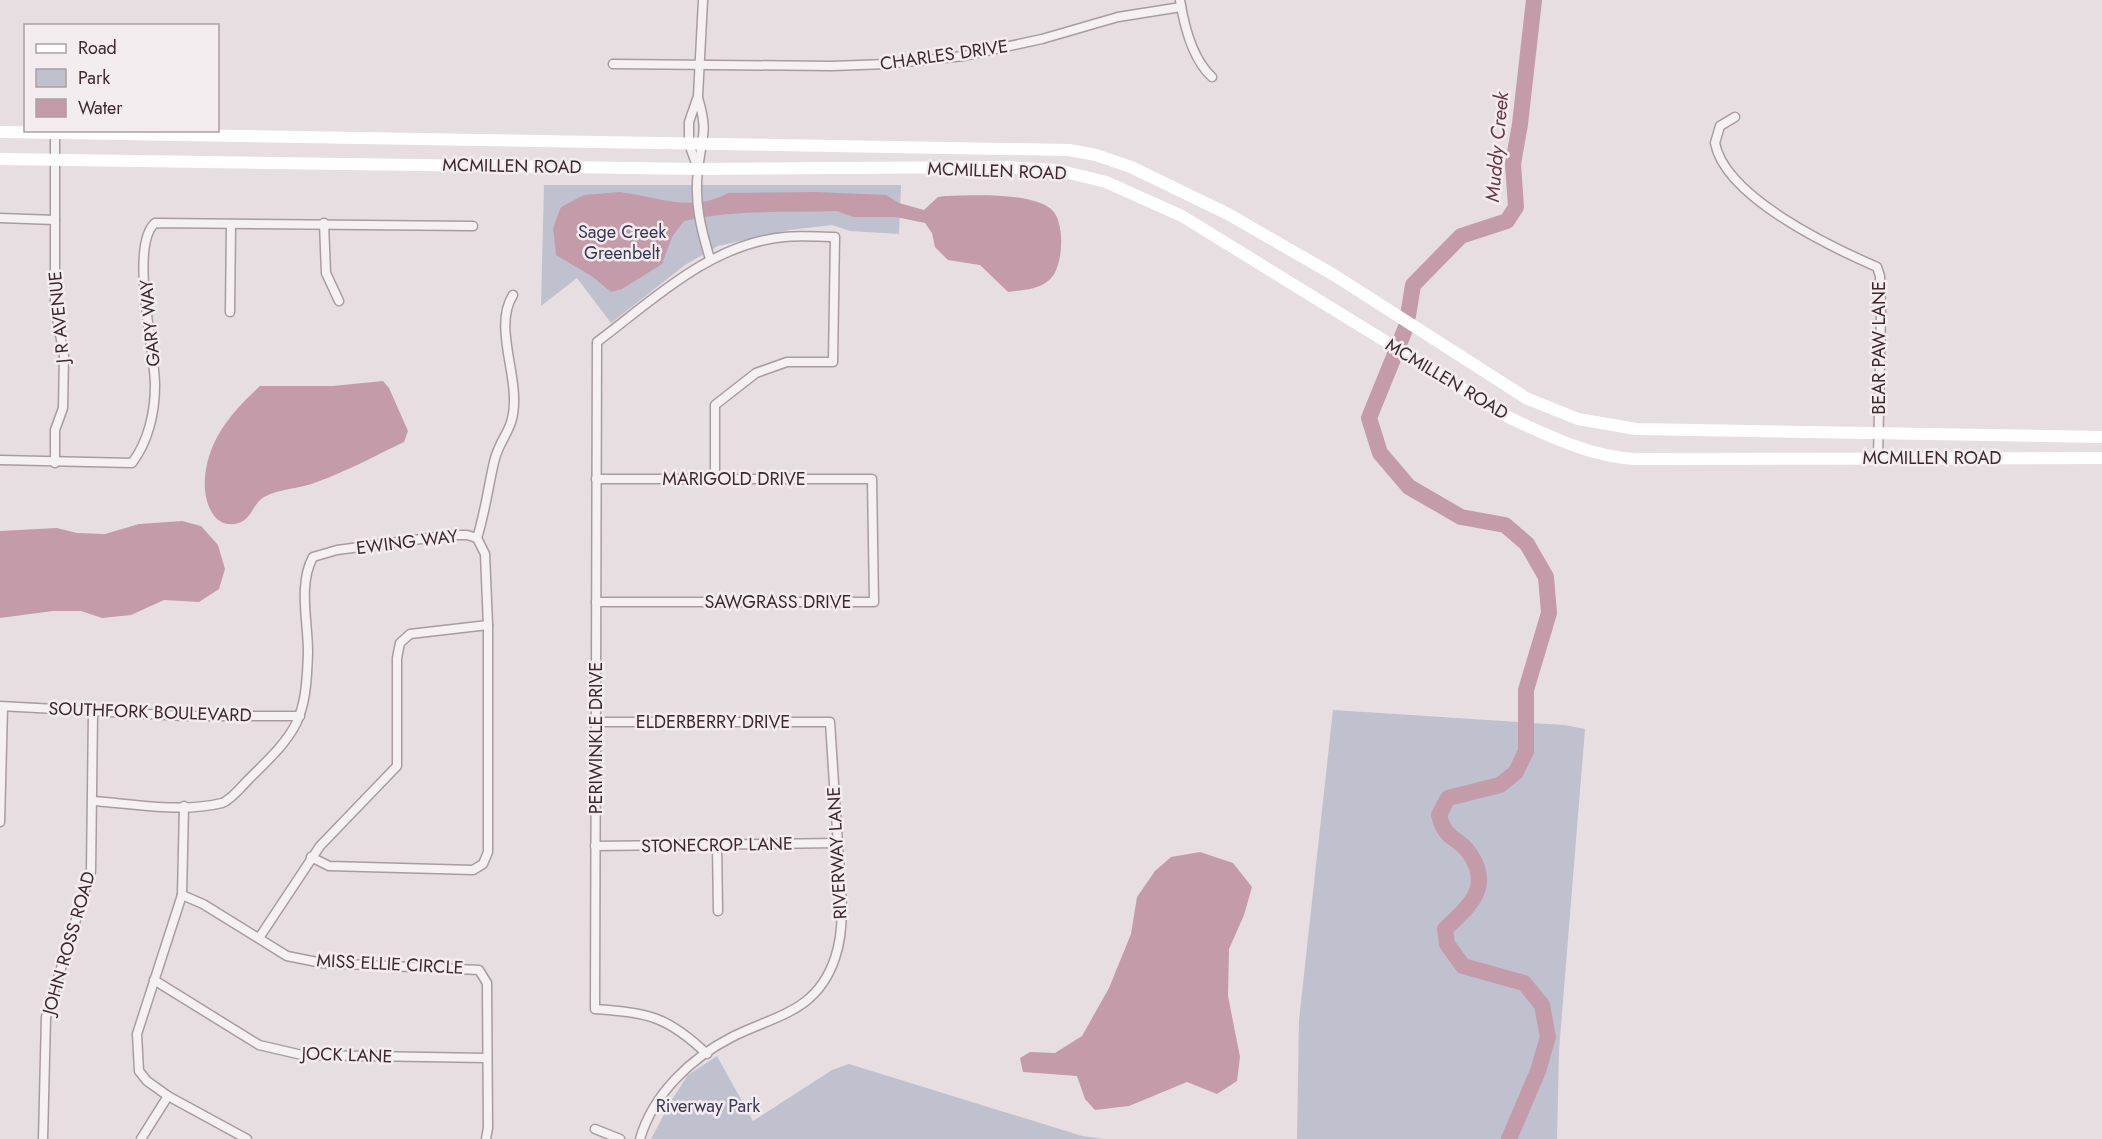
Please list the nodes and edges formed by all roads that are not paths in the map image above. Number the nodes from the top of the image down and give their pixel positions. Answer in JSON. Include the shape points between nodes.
{"nodes":[{"id":1,"x":703,"y":0,"type":"edge"},
{"id":2,"x":1181,"y":3,"type":"edge"},
{"id":3,"x":613,"y":64,"type":"dead end"},
{"id":4,"x":701,"y":65,"type":"junction"},
{"id":5,"x":1212,"y":77,"type":"dead end"},
{"id":6,"x":698,"y":96,"type":"junction"},
{"id":7,"x":1735,"y":117,"type":"dead end"},
{"id":8,"x":0,"y":132,"type":"edge"},
{"id":9,"x":55,"y":133,"type":"junction"},
{"id":10,"x":689,"y":144,"type":"junction"},
{"id":11,"x":704,"y":144,"type":"junction"},
{"id":12,"x":0,"y":159,"type":"edge"},
{"id":13,"x":55,"y":160,"type":"junction"},
{"id":14,"x":698,"y":169,"type":"junction"},
{"id":15,"x":0,"y":218,"type":"edge"},
{"id":16,"x":55,"y":220,"type":"junction"},
{"id":17,"x":324,"y":223,"type":"junction"},
{"id":18,"x":231,"y":224,"type":"junction"},
{"id":19,"x":473,"y":226,"type":"dead end"},
{"id":20,"x":710,"y":259,"type":"junction"},
{"id":21,"x":513,"y":295,"type":"dead end"},
{"id":22,"x":339,"y":302,"type":"dead end"},
{"id":23,"x":230,"y":312,"type":"dead end"},
{"id":24,"x":1879,"y":435,"type":"junction"},
{"id":25,"x":2102,"y":437,"type":"edge"},
{"id":26,"x":1878,"y":458,"type":"junction"},
{"id":27,"x":2102,"y":458,"type":"edge"},
{"id":28,"x":0,"y":460,"type":"edge"},
{"id":29,"x":54,"y":463,"type":"junction"},
{"id":30,"x":596,"y":479,"type":"junction"},
{"id":31,"x":715,"y":479,"type":"junction"},
{"id":32,"x":872,"y":479,"type":"joint"},
{"id":33,"x":477,"y":538,"type":"junction"},
{"id":34,"x":596,"y":602,"type":"junction"},
{"id":35,"x":488,"y":625,"type":"junction"},
{"id":36,"x":2,"y":706,"type":"edge"},
{"id":37,"x":93,"y":712,"type":"junction"},
{"id":38,"x":300,"y":716,"type":"junction"},
{"id":39,"x":596,"y":723,"type":"junction"},
{"id":40,"x":830,"y":723,"type":"joint"},
{"id":41,"x":94,"y":801,"type":"junction"},
{"id":42,"x":184,"y":807,"type":"junction"},
{"id":43,"x":0,"y":822,"type":"edge"},
{"id":44,"x":838,"y":843,"type":"junction"},
{"id":45,"x":717,"y":845,"type":"junction"},
{"id":46,"x":596,"y":846,"type":"junction"},
{"id":47,"x":311,"y":857,"type":"junction"},
{"id":48,"x":182,"y":895,"type":"junction"},
{"id":49,"x":718,"y":911,"type":"dead end"},
{"id":50,"x":259,"y":938,"type":"junction"},
{"id":51,"x":154,"y":980,"type":"junction"},
{"id":52,"x":707,"y":1054,"type":"junction"},
{"id":53,"x":488,"y":1058,"type":"junction"},
{"id":54,"x":168,"y":1096,"type":"junction"},
{"id":55,"x":595,"y":1129,"type":"dead end"},
{"id":56,"x":43,"y":1139,"type":"edge"},
{"id":57,"x":141,"y":1139,"type":"edge"},
{"id":58,"x":247,"y":1139,"type":"edge"},
{"id":59,"x":486,"y":1139,"type":"edge"},
{"id":60,"x":620,"y":1139,"type":"edge"},
{"id":61,"x":640,"y":1139,"type":"edge"}],
"edges":[{"from":1,"to":4,"type":"street"},
{"from":2,"to":4,"type":"street","name":"CHARLES DRIVE","via":[[964,56],[854,66]]},
{"from":2,"to":5,"type":"street","via":[[1196,56]]},
{"from":3,"to":4,"type":"street","name":"CHARLES DRIVE"},
{"from":4,"to":6,"type":"street"},
{"from":6,"to":10,"type":"street","via":[[689,122]]},
{"from":6,"to":11,"type":"street","via":[[705,120]]},
{"from":7,"to":24,"type":"street","name":"BEAR PAW LANE","via":[[1720,126],[1714,143],[1740,184],[1795,228],[1877,267],[1881,312]]},
{"from":8,"to":9,"type":"main road","name":"MCMILLEN ROAD"},
{"from":9,"to":10,"type":"main road","name":"MCMILLEN ROAD"},
{"from":9,"to":13,"type":"street","name":"J R AVENUE"},
{"from":10,"to":11,"type":"main road","name":"MCMILLEN ROAD"},
{"from":10,"to":14,"type":"street"},
{"from":11,"to":14,"type":"street"},
{"from":11,"to":24,"type":"main road","name":"MCMILLEN ROAD","via":[[1031,148],[1096,154],[1228,214],[1334,275],[1526,398],[1578,419],[1636,429]]},
{"from":12,"to":13,"type":"main road","name":"MCMILLEN ROAD"},
{"from":13,"to":14,"type":"main road","name":"MCMILLEN ROAD"},
{"from":13,"to":16,"type":"street","name":"J R AVENUE"},
{"from":14,"to":20,"type":"street","via":[[699,223]]},
{"from":14,"to":26,"type":"main road","name":"MCMILLEN ROAD","via":[[1003,167],[1057,170],[1106,182],[1182,216],[1510,418],[1559,440],[1622,458]]},
{"from":15,"to":16,"type":"street"},
{"from":16,"to":29,"type":"street","name":"J R AVENUE","via":[[55,307],[64,356],[63,408],[54,430]]},
{"from":17,"to":18,"type":"street","name":"GARY WAY"},
{"from":17,"to":19,"type":"street","name":"GARY WAY"},
{"from":17,"to":22,"type":"street","via":[[326,273]]},
{"from":18,"to":23,"type":"street"},
{"from":18,"to":29,"type":"street","name":"GARY WAY","via":[[155,223],[146,235],[145,306],[155,386],[143,449],[132,463]]},
{"from":20,"to":30,"type":"street","name":"PERIWINKLE DRIVE","via":[[597,342]]},
{"from":20,"to":31,"type":"street","via":[[783,237],[835,237],[833,362],[787,362],[756,374],[715,405]]},
{"from":21,"to":33,"type":"street","via":[[506,306],[505,320],[514,396],[513,422],[495,460],[488,505]]},
{"from":24,"to":25,"type":"main road","name":"MCMILLEN ROAD"},
{"from":24,"to":26,"type":"street","name":"BEAR PAW LANE"},
{"from":26,"to":27,"type":"main road","name":"MCMILLEN ROAD"},
{"from":28,"to":29,"type":"street","name":"GARY WAY"},
{"from":30,"to":31,"type":"street","name":"MARIGOLD DRIVE"},
{"from":30,"to":34,"type":"street","name":"PERIWINKLE DRIVE"},
{"from":31,"to":32,"type":"street","name":"MARIGOLD DRIVE"},
{"from":32,"to":34,"type":"street","name":"SAWGRASS DRIVE","via":[[874,602]]},
{"from":33,"to":35,"type":"street","name":"EWING WAY","via":[[485,554]]},
{"from":33,"to":38,"type":"street","name":"EWING WAY","via":[[452,535],[337,550],[313,557],[307,568],[306,685]]},
{"from":34,"to":39,"type":"street","name":"PERIWINKLE DRIVE"},
{"from":35,"to":47,"type":"street","via":[[410,634],[400,643],[397,766]]},
{"from":35,"to":47,"type":"street","name":"EWING WAY","via":[[488,852],[483,864],[473,870],[329,867]]},
{"from":36,"to":37,"type":"street","name":"SOUTHFORK BOULEVARD"},
{"from":36,"to":43,"type":"street"},
{"from":37,"to":38,"type":"street","name":"SOUTHFORK BOULEVARD"},
{"from":37,"to":41,"type":"street","name":"JOHN ROSS ROAD"},
{"from":38,"to":42,"type":"street","name":"EWING WAY","via":[[285,743],[224,802]]},
{"from":39,"to":40,"type":"street","name":"ELDERBERRY DRIVE"},
{"from":39,"to":46,"type":"street","name":"PERIWINKLE DRIVE"},
{"from":40,"to":44,"type":"street","name":"RIVERWAY LANE"},
{"from":41,"to":42,"type":"street","name":"EWING WAY"},
{"from":41,"to":56,"type":"street","name":"JOHN ROSS ROAD","via":[[91,871],[46,1017]]},
{"from":42,"to":48,"type":"street"},
{"from":44,"to":45,"type":"street","name":"STONECROP LANE"},
{"from":44,"to":52,"type":"street","name":"RIVERWAY LANE","via":[[842,921],[835,957],[822,985],[801,1007],[731,1038]]},
{"from":45,"to":46,"type":"street","name":"STONECROP LANE"},
{"from":45,"to":49,"type":"street"},
{"from":46,"to":52,"type":"street","name":"PERIWINKLE DRIVE","via":[[595,1009],[660,1018],[682,1030]]},
{"from":47,"to":50,"type":"street"},
{"from":48,"to":50,"type":"street","name":"MISS ELLIE CIRCLE"},
{"from":48,"to":51,"type":"street"},
{"from":50,"to":53,"type":"street","name":"MISS ELLIE CIRCLE","via":[[287,956],[322,963],[479,970],[487,983]]},
{"from":51,"to":53,"type":"street","name":"JOCK LANE","via":[[259,1045],[302,1055]]},
{"from":51,"to":54,"type":"street","via":[[136,1034],[139,1071]]},
{"from":52,"to":61,"type":"street","name":"RIVERWAY LANE","via":[[676,1078],[656,1102]]},
{"from":53,"to":59,"type":"street","name":"MISS ELLIE CIRCLE"},
{"from":54,"to":57,"type":"street"},
{"from":54,"to":58,"type":"street"},
{"from":55,"to":60,"type":"street"}]}
